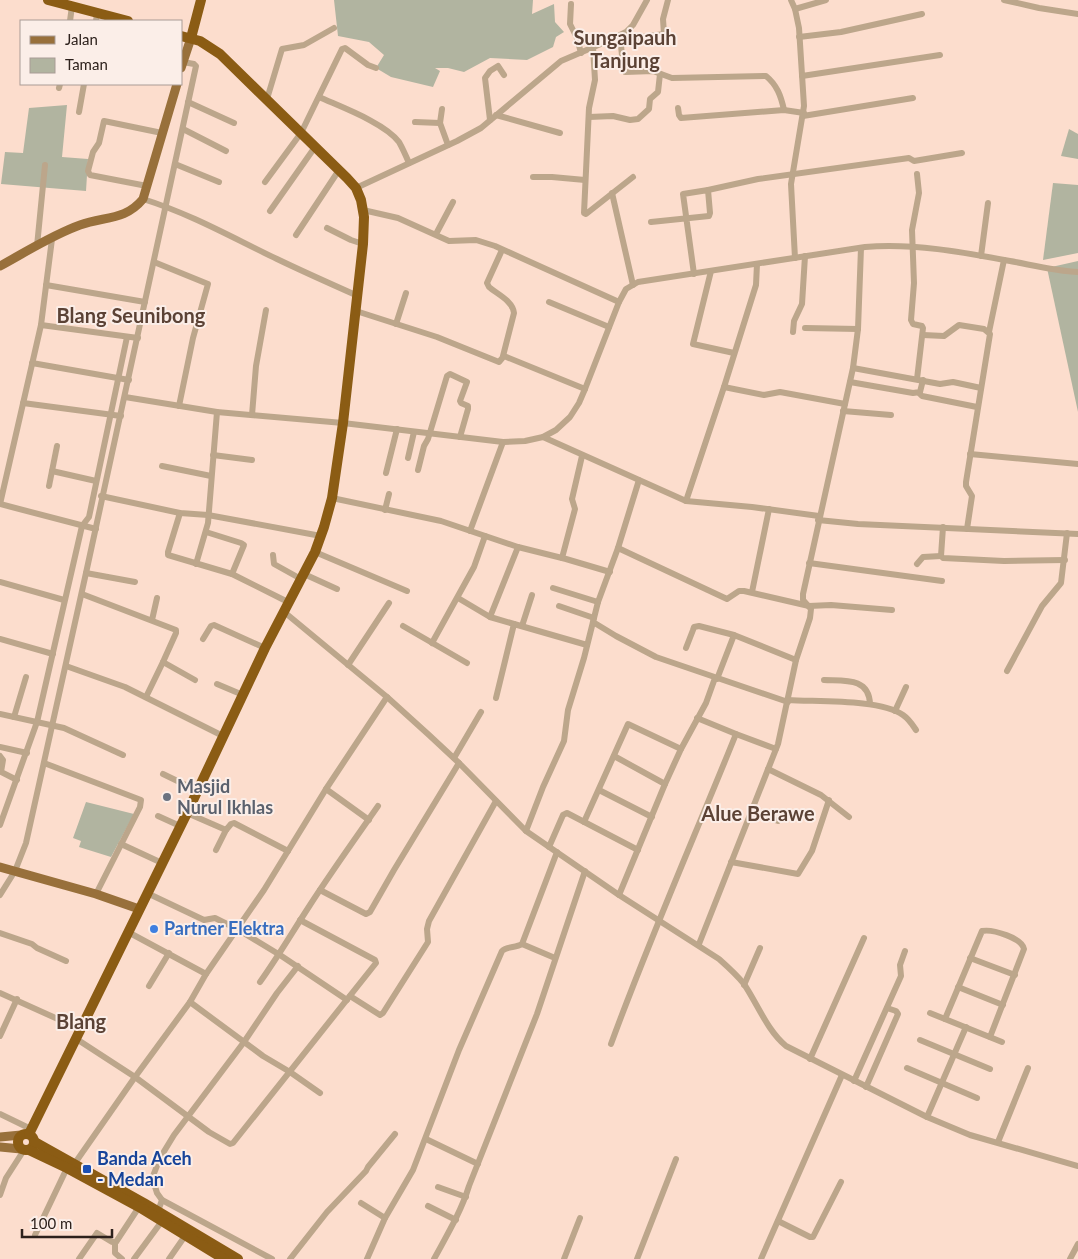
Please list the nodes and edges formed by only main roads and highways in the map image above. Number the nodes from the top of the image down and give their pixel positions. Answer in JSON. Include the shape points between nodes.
{"nodes":[{"id":1,"x":48,"y":0,"type":"edge"},
{"id":2,"x":201,"y":0,"type":"edge"},
{"id":3,"x":96,"y":17,"type":"edge"},
{"id":4,"x":120,"y":20,"type":"edge"},
{"id":5,"x":185,"y":51,"type":"edge"},
{"id":6,"x":176,"y":85,"type":"edge"},
{"id":7,"x":0,"y":266,"type":"edge"},
{"id":8,"x":0,"y":867,"type":"edge"},
{"id":9,"x":139,"y":909,"type":"junction"},
{"id":10,"x":0,"y":1136,"type":"edge"},
{"id":11,"x":27,"y":1141,"type":"junction"},
{"id":12,"x":0,"y":1148,"type":"edge"},
{"id":13,"x":71,"y":1166,"type":"junction"},
{"id":14,"x":158,"y":1217,"type":"junction"},
{"id":15,"x":225,"y":1259,"type":"edge"},
{"id":16,"x":238,"y":1259,"type":"edge"}],
"edges":[{"from":1,"to":3,"type":"highway"},
{"from":2,"to":5,"type":"highway"},
{"from":3,"to":4,"type":"highway"},
{"from":5,"to":9,"type":"highway","via":[[209,46],[220,54],[356,188],[362,200],[363,244],[343,423],[332,498],[321,536]]},
{"from":6,"to":7,"type":"main road","via":[[144,199],[136,208],[79,226]]},
{"from":8,"to":9,"type":"main road"},
{"from":9,"to":11,"type":"highway"},
{"from":10,"to":11,"type":"main road"},
{"from":11,"to":12,"type":"main road"},
{"from":11,"to":13,"type":"highway"},
{"from":13,"to":14,"type":"highway"},
{"from":13,"to":14,"type":"highway"},
{"from":14,"to":15,"type":"highway"},
{"from":14,"to":16,"type":"highway"}]}
